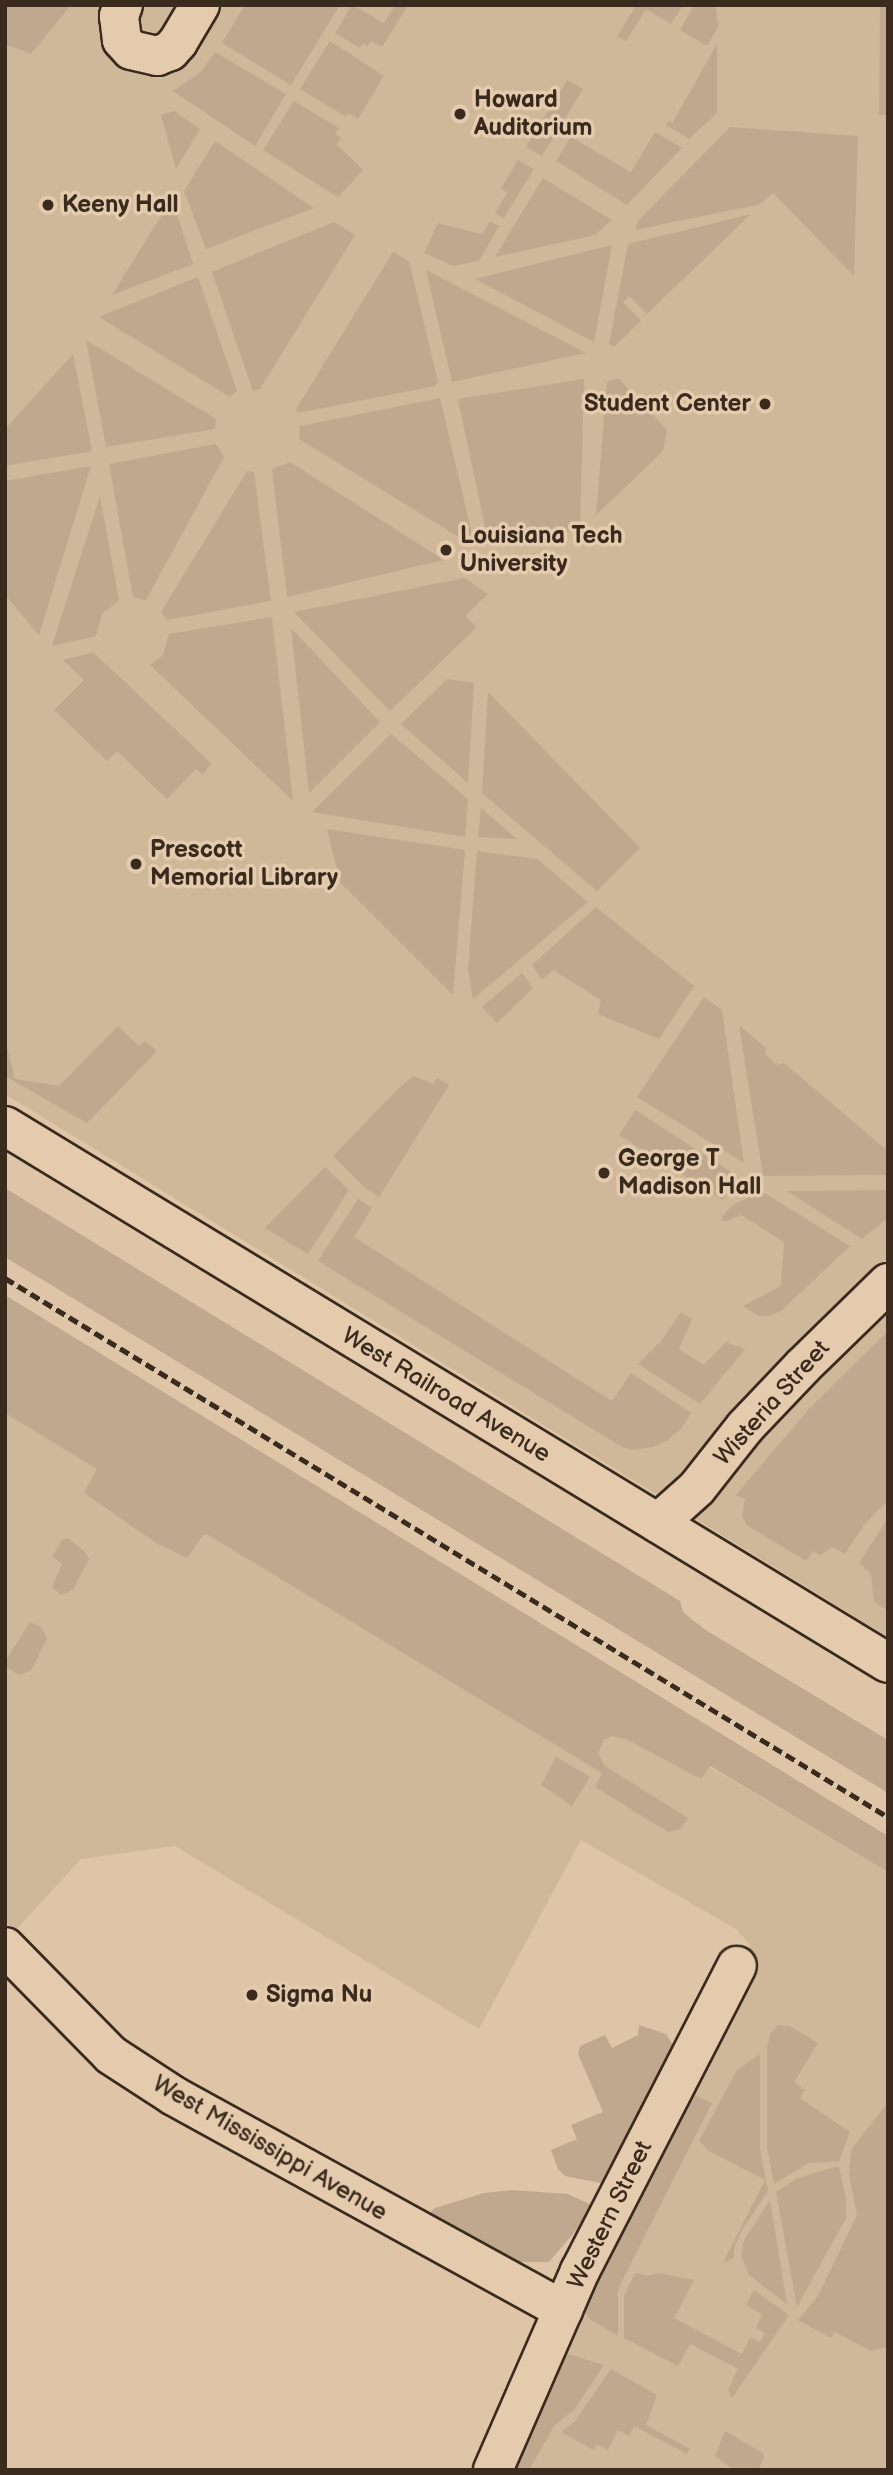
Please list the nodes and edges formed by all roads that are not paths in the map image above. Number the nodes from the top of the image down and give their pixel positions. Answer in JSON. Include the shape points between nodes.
{"nodes":[{"id":1,"x":123,"y":5,"type":"edge"},
{"id":2,"x":200,"y":5,"type":"edge"},
{"id":3,"x":5,"y":1126,"type":"edge"},
{"id":4,"x":888,"y":1283,"type":"edge"},
{"id":5,"x":658,"y":1523,"type":"junction"},
{"id":6,"x":888,"y":1663,"type":"edge"},
{"id":7,"x":5,"y":1947,"type":"edge"},
{"id":8,"x":737,"y":1966,"type":"dead end"},
{"id":9,"x":563,"y":2310,"type":"junction"},
{"id":10,"x":494,"y":2470,"type":"edge"}],
"edges":[{"from":1,"to":2,"type":"street","via":[[119,16],[122,40],[131,50],[157,56],[178,42]]},
{"from":3,"to":5,"type":"street","name":"West Railroad Avenue"},
{"from":4,"to":5,"type":"street","name":"Wisteria Street","via":[[803,1366],[745,1427],[697,1488]]},
{"from":5,"to":6,"type":"street","name":"West Railroad Avenue"},
{"from":7,"to":9,"type":"street","name":"West Mississippi Avenue","via":[[111,2054],[174,2096]]},
{"from":8,"to":9,"type":"street","name":"Western Street"},
{"from":9,"to":10,"type":"street","name":"Western Street"}]}
